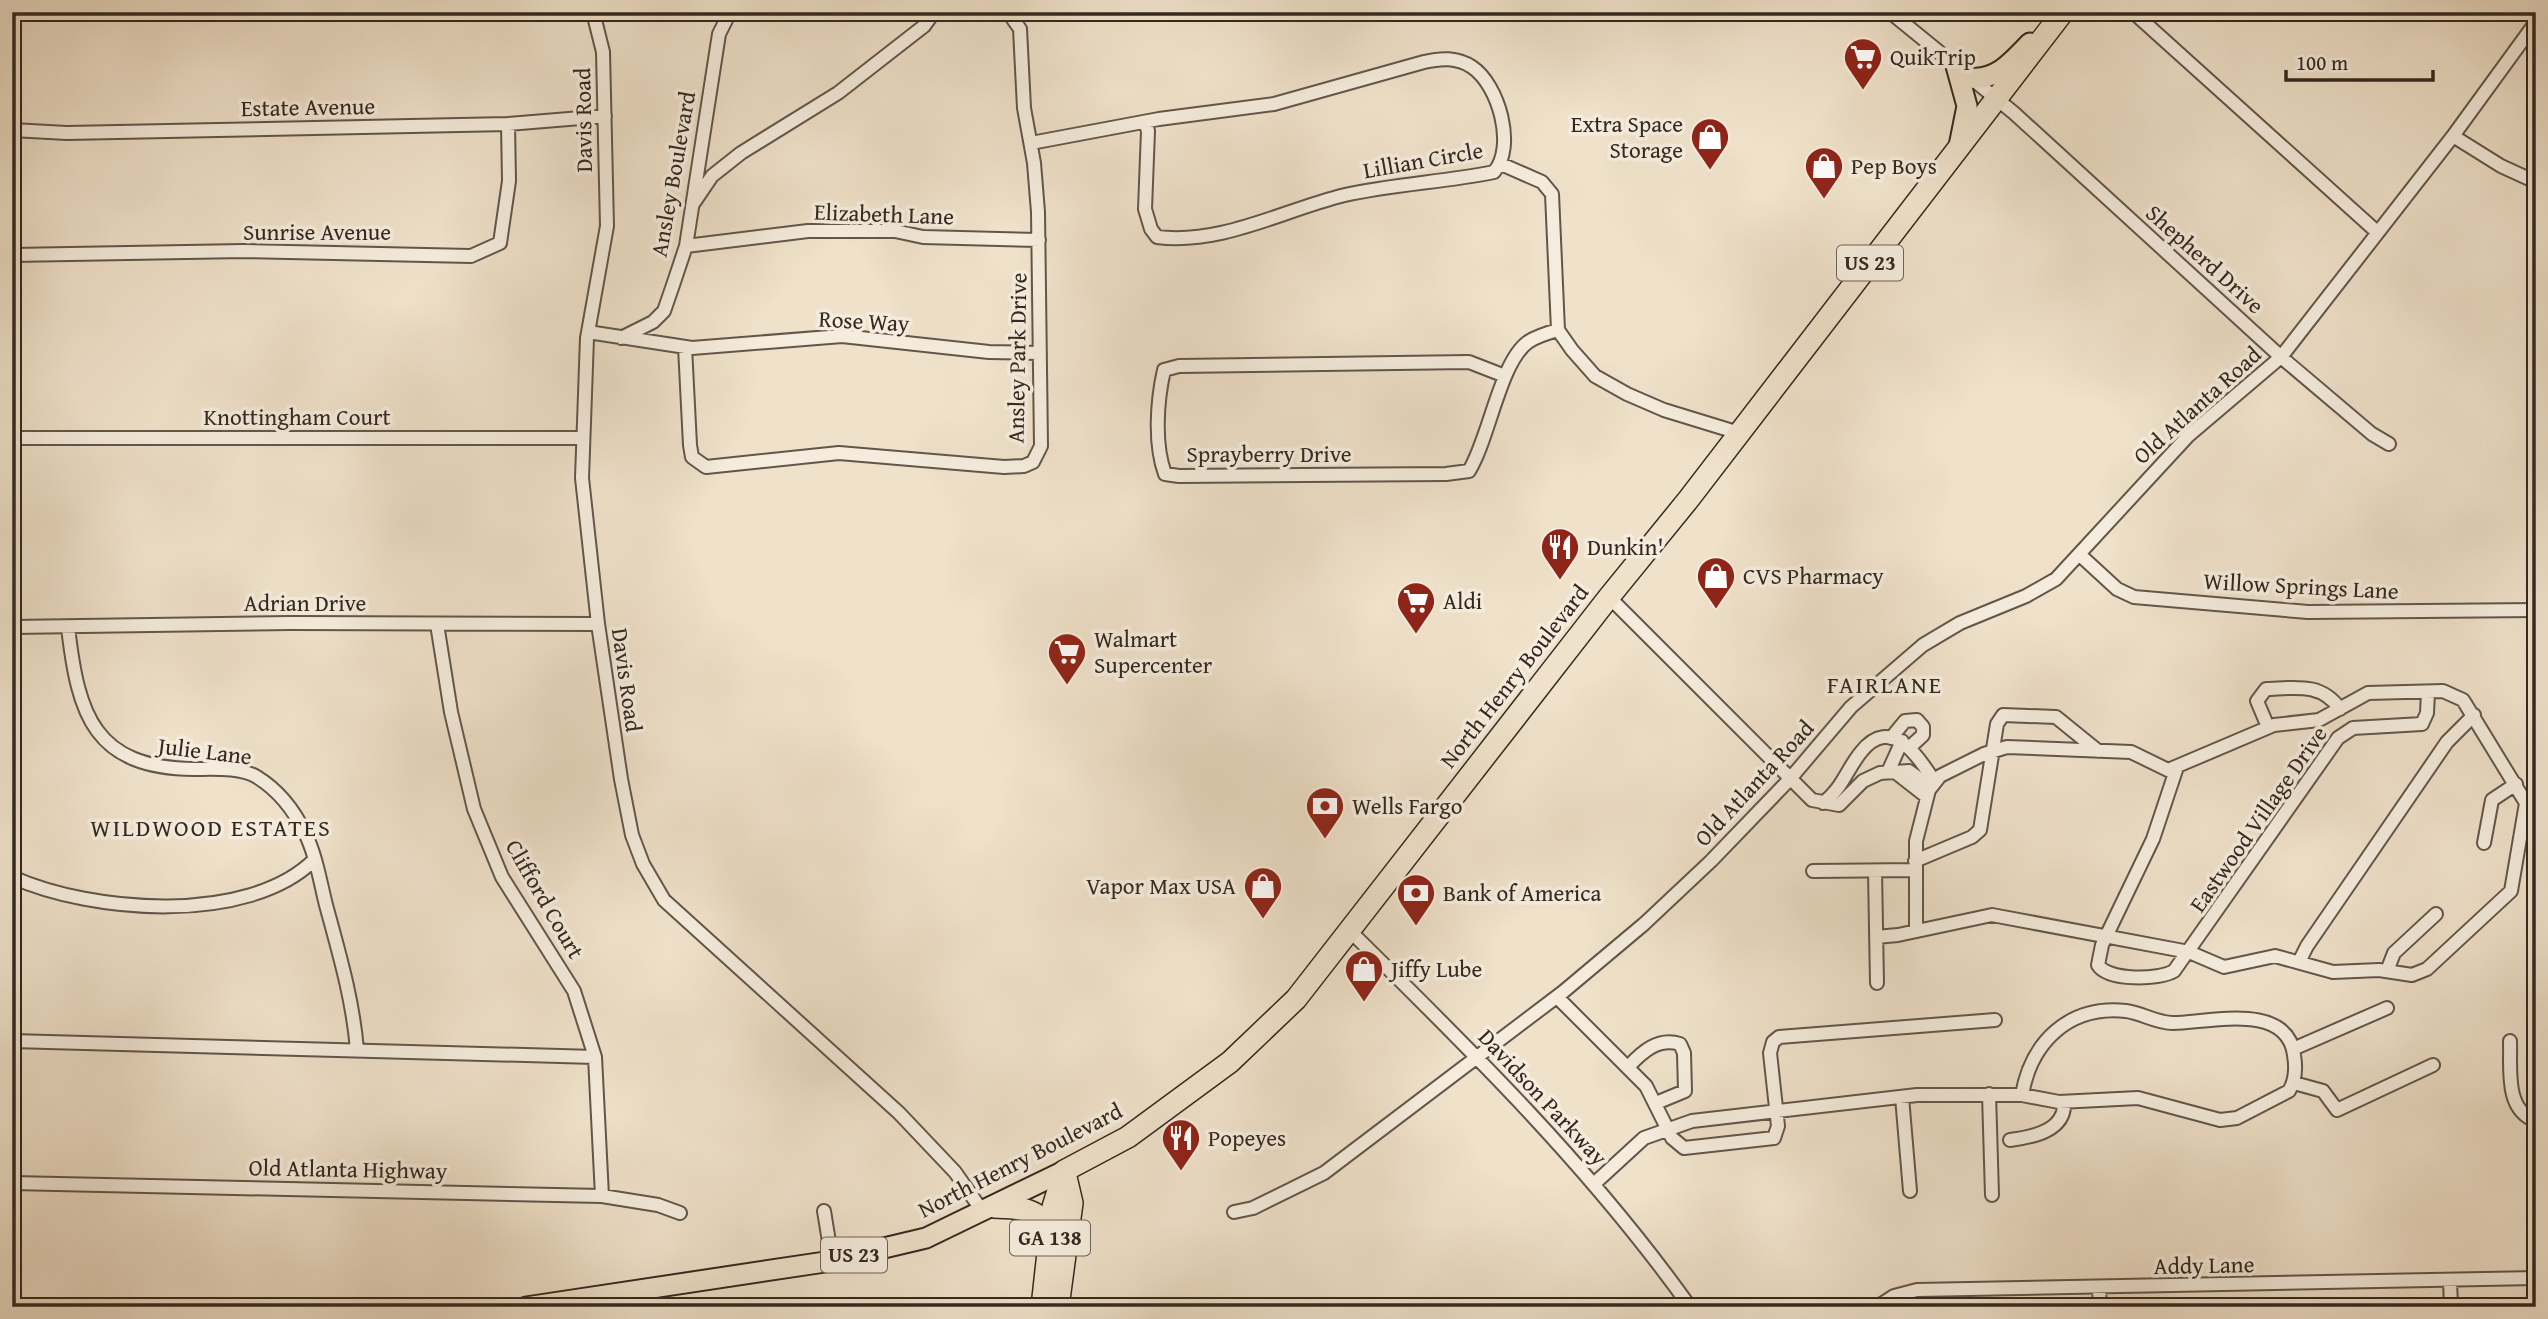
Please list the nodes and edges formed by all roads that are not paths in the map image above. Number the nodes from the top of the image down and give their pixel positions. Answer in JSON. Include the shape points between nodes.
{"nodes":[{"id":1,"x":593,"y":12,"type":"edge"},
{"id":2,"x":730,"y":12,"type":"edge"},
{"id":3,"x":934,"y":12,"type":"edge"},
{"id":4,"x":1008,"y":12,"type":"edge"},
{"id":5,"x":1890,"y":12,"type":"edge"},
{"id":6,"x":2062,"y":12,"type":"edge"},
{"id":7,"x":2133,"y":12,"type":"edge"},
{"id":8,"x":2536,"y":22,"type":"edge"},
{"id":9,"x":1955,"y":66,"type":"junction"},
{"id":10,"x":1972,"y":78,"type":"junction"},
{"id":11,"x":1998,"y":99,"type":"junction"},
{"id":12,"x":605,"y":116,"type":"junction"},
{"id":13,"x":1145,"y":122,"type":"junction"},
{"id":14,"x":508,"y":124,"type":"junction"},
{"id":15,"x":12,"y":130,"type":"edge"},
{"id":16,"x":2453,"y":136,"type":"junction"},
{"id":17,"x":1031,"y":143,"type":"junction"},
{"id":18,"x":1957,"y":151,"type":"junction"},
{"id":19,"x":1501,"y":164,"type":"junction"},
{"id":20,"x":2536,"y":182,"type":"edge"},
{"id":21,"x":691,"y":207,"type":"junction"},
{"id":22,"x":2377,"y":232,"type":"junction"},
{"id":23,"x":1039,"y":240,"type":"junction"},
{"id":24,"x":686,"y":246,"type":"junction"},
{"id":25,"x":12,"y":255,"type":"edge"},
{"id":26,"x":1558,"y":330,"type":"junction"},
{"id":27,"x":588,"y":332,"type":"junction"},
{"id":28,"x":620,"y":338,"type":"junction"},
{"id":29,"x":685,"y":347,"type":"junction"},
{"id":30,"x":1040,"y":353,"type":"junction"},
{"id":31,"x":2281,"y":357,"type":"junction"},
{"id":32,"x":1506,"y":376,"type":"junction"},
{"id":33,"x":1739,"y":433,"type":"junction"},
{"id":34,"x":12,"y":438,"type":"edge"},
{"id":35,"x":581,"y":438,"type":"junction"},
{"id":36,"x":2389,"y":444,"type":"dead end"},
{"id":37,"x":2080,"y":555,"type":"junction"},
{"id":38,"x":1609,"y":597,"type":"junction"},
{"id":39,"x":2536,"y":610,"type":"edge"},
{"id":40,"x":438,"y":624,"type":"junction"},
{"id":41,"x":597,"y":624,"type":"junction"},
{"id":42,"x":12,"y":627,"type":"edge"},
{"id":43,"x":68,"y":627,"type":"junction"},
{"id":44,"x":2428,"y":692,"type":"junction"},
{"id":45,"x":2340,"y":709,"type":"junction"},
{"id":46,"x":2474,"y":715,"type":"junction"},
{"id":47,"x":2268,"y":727,"type":"junction"},
{"id":48,"x":1901,"y":742,"type":"junction"},
{"id":49,"x":1994,"y":750,"type":"junction"},
{"id":50,"x":2098,"y":751,"type":"junction"},
{"id":51,"x":2177,"y":767,"type":"junction"},
{"id":52,"x":1891,"y":772,"type":"junction"},
{"id":53,"x":1789,"y":780,"type":"junction"},
{"id":54,"x":2516,"y":784,"type":"junction"},
{"id":55,"x":1931,"y":788,"type":"junction"},
{"id":56,"x":1823,"y":803,"type":"junction"},
{"id":57,"x":2484,"y":843,"type":"dead end"},
{"id":58,"x":314,"y":860,"type":"junction"},
{"id":59,"x":1915,"y":865,"type":"junction"},
{"id":60,"x":1813,"y":871,"type":"dead end"},
{"id":61,"x":1875,"y":871,"type":"junction"},
{"id":62,"x":12,"y":877,"type":"edge"},
{"id":63,"x":2437,"y":914,"type":"dead end"},
{"id":64,"x":1350,"y":930,"type":"junction"},
{"id":65,"x":1916,"y":931,"type":"junction"},
{"id":66,"x":2105,"y":936,"type":"junction"},
{"id":67,"x":1876,"y":937,"type":"junction"},
{"id":68,"x":2189,"y":952,"type":"junction"},
{"id":69,"x":2299,"y":962,"type":"junction"},
{"id":70,"x":2387,"y":971,"type":"junction"},
{"id":71,"x":1877,"y":983,"type":"dead end"},
{"id":72,"x":1557,"y":997,"type":"junction"},
{"id":73,"x":2387,"y":1008,"type":"dead end"},
{"id":74,"x":1994,"y":1020,"type":"dead end"},
{"id":75,"x":12,"y":1041,"type":"edge"},
{"id":76,"x":2510,"y":1041,"type":"dead end"},
{"id":77,"x":2293,"y":1049,"type":"junction"},
{"id":78,"x":357,"y":1051,"type":"junction"},
{"id":79,"x":595,"y":1057,"type":"junction"},
{"id":80,"x":1479,"y":1058,"type":"junction"},
{"id":81,"x":2433,"y":1065,"type":"dead end"},
{"id":82,"x":1628,"y":1067,"type":"junction"},
{"id":83,"x":2294,"y":1083,"type":"junction"},
{"id":84,"x":1989,"y":1094,"type":"junction"},
{"id":85,"x":2022,"y":1095,"type":"junction"},
{"id":86,"x":1902,"y":1097,"type":"junction"},
{"id":87,"x":2064,"y":1102,"type":"junction"},
{"id":88,"x":1656,"y":1103,"type":"junction"},
{"id":89,"x":1776,"y":1111,"type":"junction"},
{"id":90,"x":2536,"y":1121,"type":"edge"},
{"id":91,"x":1667,"y":1129,"type":"junction"},
{"id":92,"x":2010,"y":1139,"type":"dead end"},
{"id":93,"x":1064,"y":1171,"type":"junction"},
{"id":94,"x":12,"y":1183,"type":"edge"},
{"id":95,"x":1595,"y":1183,"type":"junction"},
{"id":96,"x":1910,"y":1191,"type":"dead end"},
{"id":97,"x":1992,"y":1195,"type":"dead end"},
{"id":98,"x":602,"y":1196,"type":"junction"},
{"id":99,"x":988,"y":1209,"type":"junction"},
{"id":100,"x":824,"y":1211,"type":"dead end"},
{"id":101,"x":1234,"y":1212,"type":"dead end"},
{"id":102,"x":680,"y":1213,"type":"dead end"},
{"id":103,"x":1050,"y":1232,"type":"junction"},
{"id":104,"x":832,"y":1260,"type":"junction"},
{"id":105,"x":2536,"y":1278,"type":"edge"},
{"id":106,"x":2451,"y":1280,"type":"junction"},
{"id":107,"x":2099,"y":1288,"type":"junction"},
{"id":108,"x":526,"y":1307,"type":"edge"},
{"id":109,"x":1042,"y":1307,"type":"edge"},
{"id":110,"x":1058,"y":1307,"type":"edge"},
{"id":111,"x":1690,"y":1307,"type":"edge"},
{"id":112,"x":1877,"y":1307,"type":"edge"},
{"id":113,"x":2100,"y":1307,"type":"edge"},
{"id":114,"x":2451,"y":1307,"type":"edge"}],
"edges":[{"from":1,"to":12,"type":"street","name":"Davis Road","via":[[603,52]]},
{"from":2,"to":21,"type":"street","name":"Ansley Boulevard","via":[[719,34]]},
{"from":3,"to":21,"type":"street","via":[[924,26],[838,93],[712,176]]},
{"from":4,"to":17,"type":"street","name":"Ansley Park Drive","via":[[1020,29],[1024,108]]},
{"from":5,"to":9,"type":"street","name":"Shepherd Drive"},
{"from":6,"to":10,"type":"main road","via":[[1997,73],[1988,79]]},
{"from":6,"to":11,"type":"highway","name":"North Henry Boulevard","number":"US 23"},
{"from":7,"to":22,"type":"street"},
{"from":8,"to":16,"type":"street","name":"Old Atlanta Road"},
{"from":9,"to":10,"type":"street","name":"Shepherd Drive"},
{"from":9,"to":18,"type":"main road","via":[[1967,106]]},
{"from":10,"to":11,"type":"street","name":"Shepherd Drive"},
{"from":11,"to":18,"type":"highway","name":"North Henry Boulevard","number":"US 23"},
{"from":11,"to":31,"type":"street","name":"Shepherd Drive"},
{"from":12,"to":14,"type":"street","name":"Estate Avenue"},
{"from":12,"to":27,"type":"street","name":"Davis Road","via":[[607,226]]},
{"from":13,"to":17,"type":"street","name":"Lillian Circle"},
{"from":13,"to":19,"type":"street","name":"Lillian Circle","via":[[1274,104],[1450,58],[1475,68],[1493,92],[1503,142]]},
{"from":13,"to":19,"type":"street","name":"Lillian Circle","via":[[1146,216],[1157,237],[1221,233],[1321,201],[1494,172]]},
{"from":14,"to":15,"type":"street","name":"Estate Avenue","via":[[67,133]]},
{"from":14,"to":25,"type":"street","name":"Sunrise Avenue","via":[[509,181],[500,243],[471,256],[244,251]]},
{"from":16,"to":20,"type":"street"},
{"from":16,"to":22,"type":"street","name":"Old Atlanta Road"},
{"from":17,"to":23,"type":"street","name":"Ansley Park Drive"},
{"from":18,"to":33,"type":"highway","name":"North Henry Boulevard","number":"US 23"},
{"from":19,"to":26,"type":"street","via":[[1542,182],[1552,194]]},
{"from":21,"to":24,"type":"street","name":"Ansley Boulevard"},
{"from":22,"to":31,"type":"street","name":"Old Atlanta Road"},
{"from":23,"to":24,"type":"street","name":"Elizabeth Lane","via":[[808,231]]},
{"from":23,"to":30,"type":"street","name":"Ansley Park Drive"},
{"from":24,"to":28,"type":"street","name":"Ansley Boulevard","via":[[664,311],[653,322]]},
{"from":26,"to":32,"type":"street","name":"Sprayberry Drive","via":[[1525,344]]},
{"from":26,"to":33,"type":"street","via":[[1595,376],[1664,410]]},
{"from":27,"to":28,"type":"street"},
{"from":27,"to":35,"type":"street","name":"Davis Road"},
{"from":28,"to":29,"type":"street"},
{"from":29,"to":30,"type":"street","name":"Rose Way","via":[[842,336]]},
{"from":29,"to":30,"type":"street","name":"Ansley Park Drive","via":[[692,457],[706,467],[839,453],[1024,466],[1033,462],[1041,446]]},
{"from":31,"to":36,"type":"street","name":"Shepherd Drive"},
{"from":31,"to":37,"type":"street","name":"Old Atlanta Road","via":[[2188,436]]},
{"from":32,"to":32,"type":"street","name":"Sprayberry Drive","via":[[1469,362],[1172,368],[1164,370],[1160,387],[1159,458],[1165,474],[1179,476],[1469,471],[1480,454]]},
{"from":33,"to":38,"type":"highway","name":"North Henry Boulevard","number":"US 23"},
{"from":34,"to":35,"type":"street","name":"Knottingham Court"},
{"from":35,"to":41,"type":"street","name":"Davis Road"},
{"from":37,"to":39,"type":"street","name":"Willow Springs Lane","via":[[2117,589],[2134,597],[2308,612]]},
{"from":37,"to":53,"type":"street","name":"Old Atlanta Road","via":[[2056,579],[1923,645],[1851,708]]},
{"from":38,"to":53,"type":"street"},
{"from":38,"to":64,"type":"highway","name":"North Henry Boulevard","number":"US 23"},
{"from":40,"to":41,"type":"street","name":"Adrian Drive"},
{"from":40,"to":43,"type":"street","name":"Adrian Drive"},
{"from":40,"to":79,"type":"street","name":"Clifford Court","via":[[453,723],[474,809],[502,877],[574,991]]},
{"from":41,"to":99,"type":"street","name":"Davis Road","via":[[632,835],[664,900],[899,1113]]},
{"from":42,"to":43,"type":"street","name":"Adrian Drive"},
{"from":43,"to":58,"type":"street","name":"Julie Lane","via":[[80,697],[97,734],[146,765],[254,774],[278,792],[299,821]]},
{"from":44,"to":45,"type":"street","name":"Eastwood Village Drive","via":[[2373,692]]},
{"from":44,"to":46,"type":"street","name":"Eastwood Village Drive","via":[[2458,696]]},
{"from":44,"to":68,"type":"street","name":"Eastwood Village Drive","via":[[2422,724],[2357,727],[2342,734]]},
{"from":45,"to":47,"type":"street","name":"Eastwood Village Drive","via":[[2315,722]]},
{"from":45,"to":47,"type":"street","name":"Eastwood Village Drive","via":[[2316,689],[2266,689],[2257,701]]},
{"from":46,"to":54,"type":"street","name":"Eastwood Village Drive"},
{"from":46,"to":69,"type":"street","via":[[2447,742]]},
{"from":47,"to":51,"type":"street","name":"Eastwood Village Drive"},
{"from":48,"to":52,"type":"street"},
{"from":48,"to":55,"type":"street"},
{"from":48,"to":56,"type":"street","via":[[1878,740],[1862,750],[1840,788]]},
{"from":49,"to":50,"type":"street"},
{"from":49,"to":50,"type":"street","via":[[1999,719],[2010,714],[2056,717]]},
{"from":49,"to":55,"type":"street"},
{"from":49,"to":59,"type":"street","via":[[1980,830]]},
{"from":50,"to":51,"type":"street","via":[[2131,752],[2163,769]]},
{"from":51,"to":66,"type":"street","name":"Eastwood Village Drive","via":[[2153,839]]},
{"from":52,"to":55,"type":"street"},
{"from":52,"to":56,"type":"street","via":[[1863,781],[1839,805]]},
{"from":53,"to":56,"type":"street","via":[[1812,800]]},
{"from":53,"to":72,"type":"street","name":"Old Atlanta Road","via":[[1644,925]]},
{"from":54,"to":57,"type":"street","via":[[2492,800]]},
{"from":54,"to":70,"type":"street","name":"Eastwood Village Drive","via":[[2526,803],[2511,891],[2427,969],[2412,975]]},
{"from":55,"to":59,"type":"street","via":[[1916,841]]},
{"from":58,"to":62,"type":"street","via":[[282,886],[213,903],[170,906],[101,904]]},
{"from":58,"to":78,"type":"street","name":"Julie Lane","via":[[354,1014]]},
{"from":59,"to":61,"type":"street"},
{"from":59,"to":65,"type":"street"},
{"from":60,"to":61,"type":"street"},
{"from":61,"to":67,"type":"street"},
{"from":63,"to":70,"type":"street","via":[[2394,953]]},
{"from":64,"to":80,"type":"street","name":"Davidson Parkway"},
{"from":64,"to":93,"type":"highway","name":"North Henry Boulevard","number":"US 23","via":[[1296,999],[1230,1062],[1128,1138]]},
{"from":65,"to":66,"type":"street","name":"Eastwood Village Drive","via":[[1986,915]]},
{"from":65,"to":67,"type":"street","name":"Eastwood Village Drive"},
{"from":66,"to":68,"type":"street","name":"Eastwood Village Drive"},
{"from":66,"to":68,"type":"street","name":"Eastwood Village Drive","via":[[2098,962],[2104,971],[2159,978],[2174,971]]},
{"from":67,"to":71,"type":"street"},
{"from":68,"to":69,"type":"street","name":"Eastwood Village Drive","via":[[2224,967],[2275,957]]},
{"from":69,"to":70,"type":"street","name":"Eastwood Village Drive","via":[[2326,971]]},
{"from":72,"to":80,"type":"street","name":"Old Atlanta Road"},
{"from":72,"to":82,"type":"street"},
{"from":73,"to":77,"type":"street"},
{"from":74,"to":89,"type":"street","via":[[1779,1037],[1770,1053]]},
{"from":75,"to":78,"type":"street"},
{"from":76,"to":90,"type":"street","via":[[2515,1105]]},
{"from":77,"to":83,"type":"street"},
{"from":77,"to":85,"type":"street","via":[[2280,1030],[2237,1017],[2172,1023],[2129,1011],[2098,1012],[2067,1021],[2043,1042],[2029,1066]]},
{"from":78,"to":79,"type":"street"},
{"from":79,"to":98,"type":"street","name":"Clifford Court"},
{"from":80,"to":95,"type":"street","name":"Davidson Parkway"},
{"from":80,"to":101,"type":"street","name":"Old Atlanta Road","via":[[1324,1173],[1253,1208]]},
{"from":81,"to":83,"type":"street","via":[[2337,1110],[2323,1091]]},
{"from":82,"to":88,"type":"street"},
{"from":82,"to":88,"type":"street","via":[[1652,1046],[1680,1044],[1685,1091]]},
{"from":83,"to":87,"type":"street","via":[[2284,1095],[2226,1120],[2138,1098]]},
{"from":84,"to":85,"type":"street"},
{"from":84,"to":86,"type":"street"},
{"from":84,"to":97,"type":"street"},
{"from":85,"to":87,"type":"street"},
{"from":86,"to":89,"type":"street"},
{"from":86,"to":96,"type":"street"},
{"from":87,"to":92,"type":"street","via":[[2064,1114],[2056,1125]]},
{"from":88,"to":91,"type":"street"},
{"from":89,"to":91,"type":"street","via":[[1692,1121]]},
{"from":89,"to":91,"type":"street","via":[[1778,1130],[1772,1139],[1684,1148]]},
{"from":91,"to":95,"type":"street","via":[[1644,1138]]},
{"from":93,"to":99,"type":"main road","name":"North Henry Boulevard","number":"US 23"},
{"from":93,"to":103,"type":"highway","number":"GA 138"},
{"from":93,"to":110,"type":"highway","number":"GA 138","via":[[1072,1203]]},
{"from":94,"to":98,"type":"street","name":"Old Atlanta Highway"},
{"from":95,"to":111,"type":"street","name":"Davidson Parkway"},
{"from":98,"to":102,"type":"street","name":"Old Atlanta Highway"},
{"from":99,"to":103,"type":"highway","via":[[1033,1211]]},
{"from":99,"to":104,"type":"main road","name":"North Henry Boulevard","number":"US 23","via":[[926,1238]]},
{"from":100,"to":104,"type":"street"},
{"from":103,"to":109,"type":"highway","number":"GA 138"},
{"from":104,"to":108,"type":"main road","name":"North Henry Boulevard","number":"US 23"},
{"from":105,"to":106,"type":"street","name":"Addy Lane"},
{"from":106,"to":107,"type":"street","name":"Addy Lane"},
{"from":106,"to":114,"type":"street"},
{"from":107,"to":112,"type":"street","name":"Addy Lane","via":[[1917,1290]]},
{"from":107,"to":113,"type":"street"}]}
